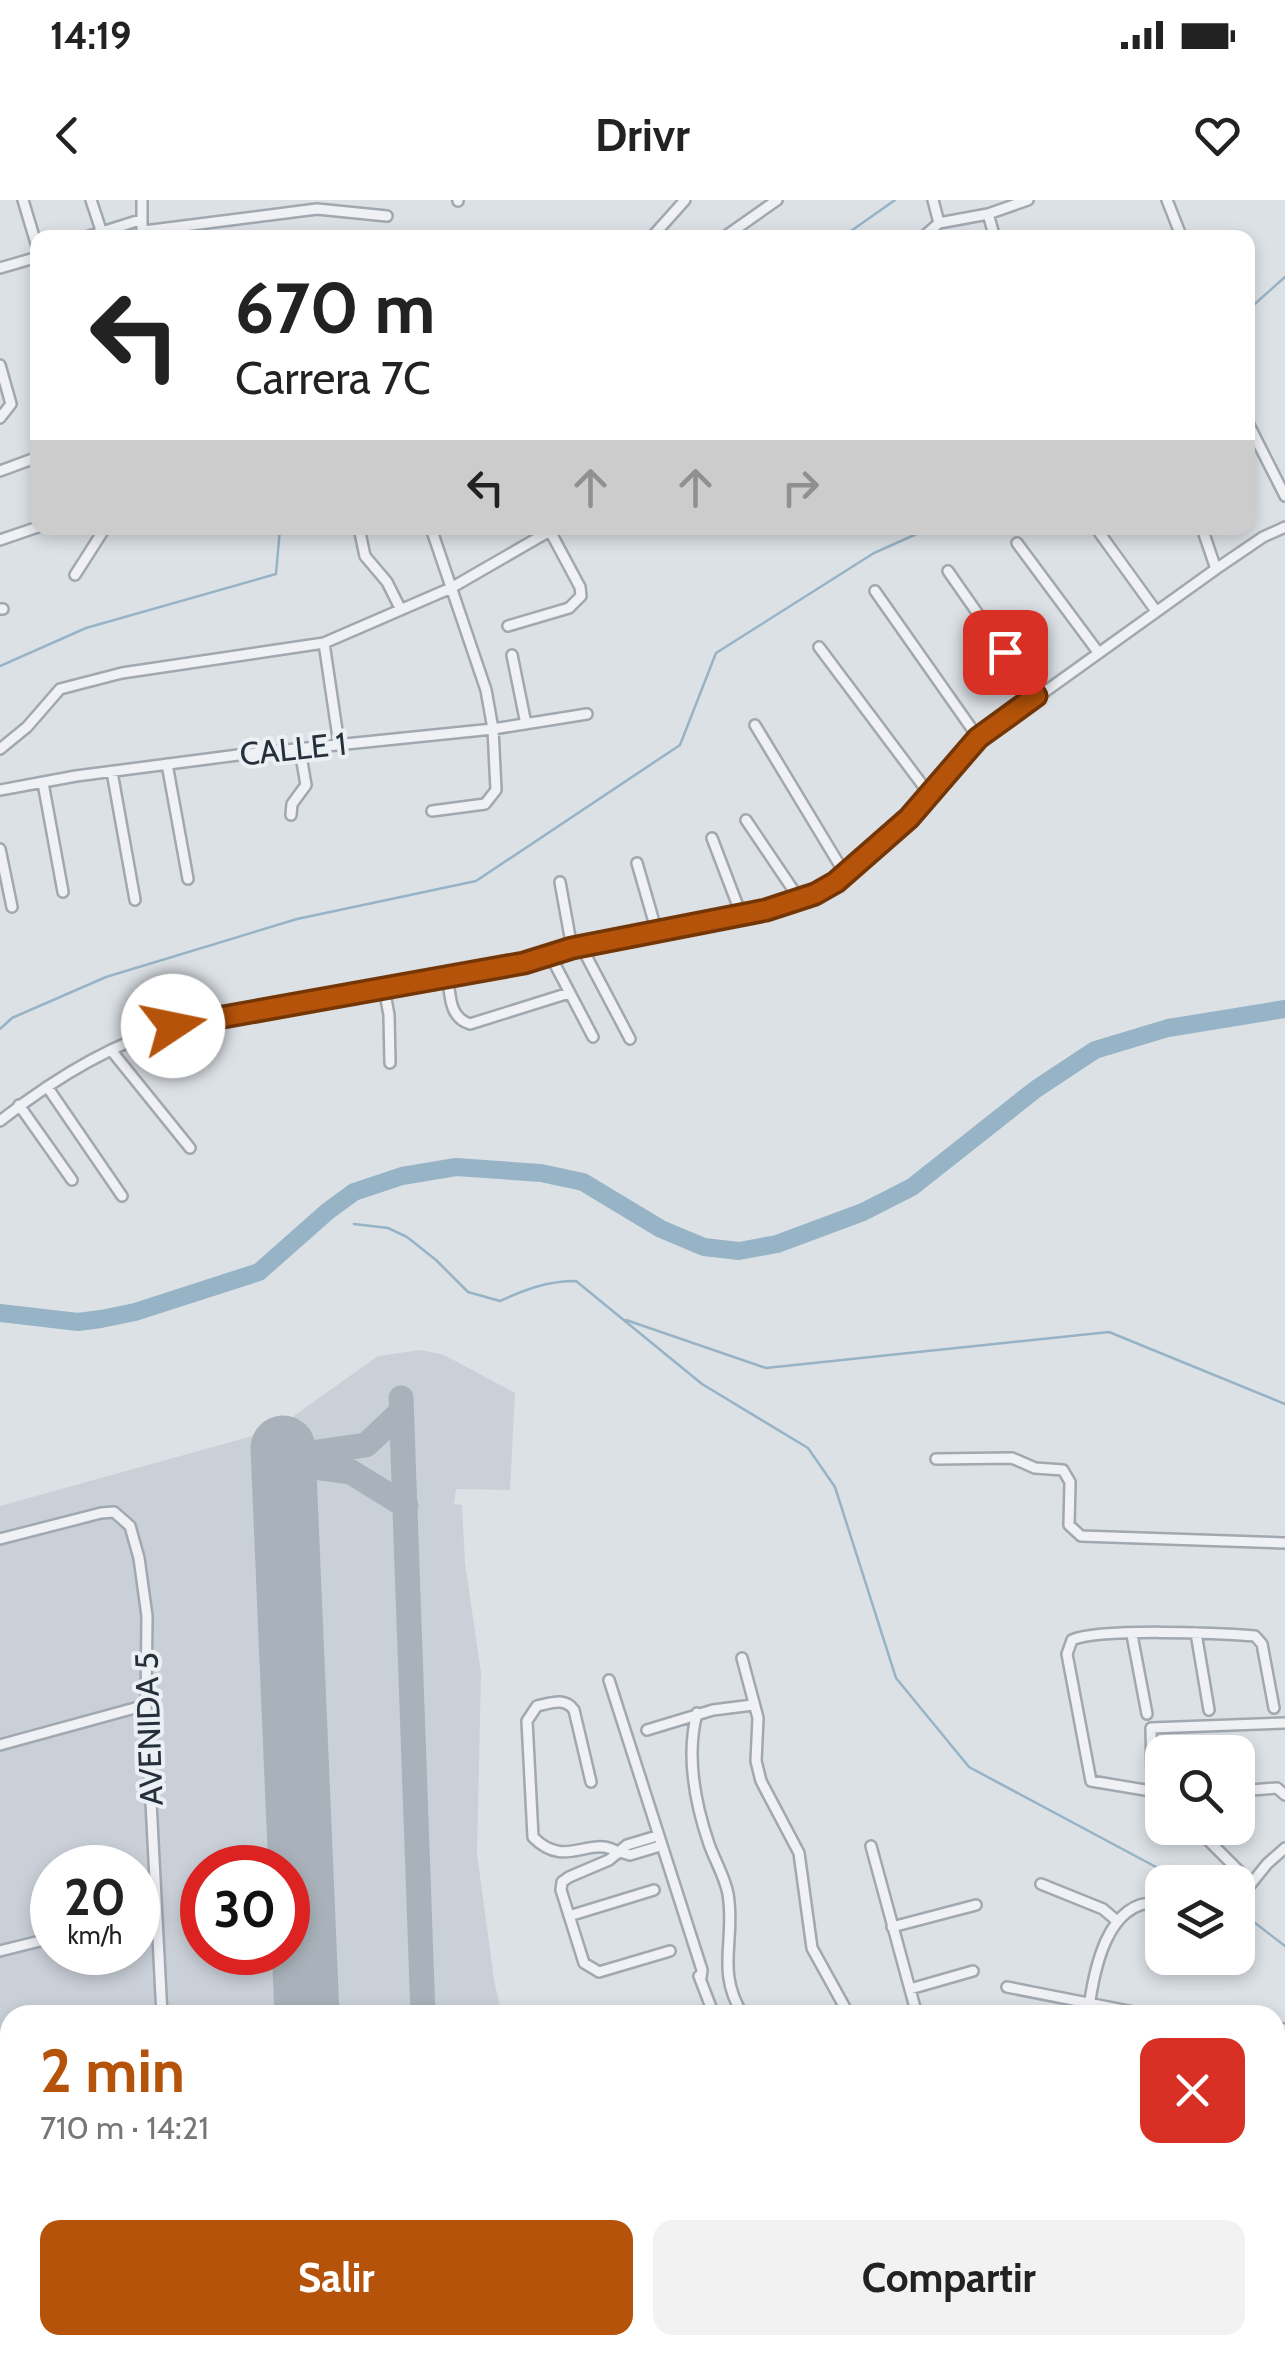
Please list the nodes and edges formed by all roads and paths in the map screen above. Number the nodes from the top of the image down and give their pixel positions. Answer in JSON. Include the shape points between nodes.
{"nodes":[{"id":1,"x":24,"y":200,"type":"edge"},
{"id":2,"x":90,"y":200,"type":"edge"},
{"id":3,"x":142,"y":200,"type":"edge"},
{"id":4,"x":684,"y":200,"type":"edge"},
{"id":5,"x":777,"y":200,"type":"edge"},
{"id":6,"x":933,"y":200,"type":"edge"},
{"id":7,"x":1028,"y":200,"type":"edge"},
{"id":8,"x":1167,"y":200,"type":"edge"},
{"id":9,"x":988,"y":214,"type":"junction"},
{"id":10,"x":387,"y":216,"type":"dead end"},
{"id":11,"x":939,"y":223,"type":"junction"},
{"id":12,"x":142,"y":229,"type":"edge"},
{"id":13,"x":32,"y":230,"type":"edge"},
{"id":14,"x":101,"y":230,"type":"joint"},
{"id":15,"x":657,"y":230,"type":"edge"},
{"id":16,"x":734,"y":230,"type":"edge"},
{"id":17,"x":931,"y":230,"type":"edge"},
{"id":18,"x":993,"y":230,"type":"edge"},
{"id":19,"x":1179,"y":230,"type":"edge"},
{"id":20,"x":30,"y":256,"type":"edge"},
{"id":21,"x":0,"y":268,"type":"edge"},
{"id":22,"x":0,"y":365,"type":"edge"},
{"id":23,"x":0,"y":418,"type":"edge"},
{"id":24,"x":1255,"y":438,"type":"edge"},
{"id":25,"x":30,"y":459,"type":"edge"},
{"id":26,"x":0,"y":471,"type":"edge"},
{"id":27,"x":1285,"y":496,"type":"edge"},
{"id":28,"x":1285,"y":527,"type":"edge"},
{"id":29,"x":30,"y":530,"type":"edge"},
{"id":30,"x":100,"y":535,"type":"edge"},
{"id":31,"x":360,"y":535,"type":"edge"},
{"id":32,"x":433,"y":535,"type":"edge"},
{"id":33,"x":542,"y":535,"type":"edge"},
{"id":34,"x":555,"y":535,"type":"edge"},
{"id":35,"x":1101,"y":535,"type":"edge"},
{"id":36,"x":1204,"y":535,"type":"edge"},
{"id":37,"x":0,"y":540,"type":"edge"},
{"id":38,"x":1018,"y":543,"type":"dead end"},
{"id":39,"x":1216,"y":569,"type":"junction"},
{"id":40,"x":948,"y":571,"type":"dead end"},
{"id":41,"x":75,"y":574,"type":"dead end"},
{"id":42,"x":450,"y":588,"type":"junction"},
{"id":43,"x":875,"y":591,"type":"dead end"},
{"id":44,"x":401,"y":610,"type":"junction"},
{"id":45,"x":1156,"y":611,"type":"junction"},
{"id":46,"x":508,"y":626,"type":"dead end"},
{"id":47,"x":324,"y":644,"type":"junction"},
{"id":48,"x":819,"y":647,"type":"dead end"},
{"id":49,"x":1098,"y":652,"type":"junction"},
{"id":50,"x":512,"y":656,"type":"dead end"},
{"id":51,"x":1036,"y":696,"type":"junction"},
{"id":52,"x":588,"y":714,"type":"dead end"},
{"id":53,"x":526,"y":724,"type":"junction"},
{"id":54,"x":755,"y":725,"type":"dead end"},
{"id":55,"x":493,"y":729,"type":"junction"},
{"id":56,"x":978,"y":738,"type":"junction"},
{"id":57,"x":339,"y":744,"type":"junction"},
{"id":58,"x":0,"y":749,"type":"edge"},
{"id":59,"x":300,"y":750,"type":"junction"},
{"id":60,"x":167,"y":764,"type":"junction"},
{"id":61,"x":112,"y":772,"type":"junction"},
{"id":62,"x":43,"y":783,"type":"junction"},
{"id":63,"x":0,"y":790,"type":"edge"},
{"id":64,"x":930,"y":794,"type":"junction"},
{"id":65,"x":432,"y":812,"type":"dead end"},
{"id":66,"x":290,"y":816,"type":"dead end"},
{"id":67,"x":746,"y":820,"type":"dead end"},
{"id":68,"x":712,"y":838,"type":"dead end"},
{"id":69,"x":0,"y":849,"type":"edge"},
{"id":70,"x":637,"y":863,"type":"dead end"},
{"id":71,"x":845,"y":874,"type":"junction"},
{"id":72,"x":188,"y":879,"type":"dead end"},
{"id":73,"x":560,"y":882,"type":"dead end"},
{"id":74,"x":63,"y":892,"type":"dead end"},
{"id":75,"x":135,"y":900,"type":"dead end"},
{"id":76,"x":800,"y":900,"type":"junction"},
{"id":77,"x":12,"y":907,"type":"dead end"},
{"id":78,"x":740,"y":914,"type":"junction"},
{"id":79,"x":656,"y":929,"type":"junction"},
{"id":80,"x":576,"y":947,"type":"junction"},
{"id":81,"x":550,"y":954,"type":"junction"},
{"id":82,"x":448,"y":978,"type":"junction"},
{"id":83,"x":384,"y":988,"type":"junction"},
{"id":84,"x":569,"y":993,"type":"junction"},
{"id":85,"x":594,"y":1037,"type":"dead end"},
{"id":86,"x":630,"y":1039,"type":"dead end"},
{"id":87,"x":111,"y":1050,"type":"junction"},
{"id":88,"x":390,"y":1064,"type":"dead end"},
{"id":89,"x":48,"y":1088,"type":"junction"},
{"id":90,"x":19,"y":1106,"type":"junction"},
{"id":91,"x":0,"y":1120,"type":"edge"},
{"id":92,"x":190,"y":1148,"type":"dead end"},
{"id":93,"x":72,"y":1180,"type":"dead end"},
{"id":94,"x":122,"y":1196,"type":"dead end"},
{"id":95,"x":936,"y":1459,"type":"dead end"},
{"id":96,"x":0,"y":1539,"type":"edge"},
{"id":97,"x":1285,"y":1543,"type":"edge"},
{"id":98,"x":1196,"y":1634,"type":"junction"},
{"id":99,"x":1132,"y":1635,"type":"junction"},
{"id":100,"x":742,"y":1658,"type":"dead end"},
{"id":101,"x":609,"y":1680,"type":"dead end"},
{"id":102,"x":146,"y":1705,"type":"junction"},
{"id":103,"x":753,"y":1705,"type":"junction"},
{"id":104,"x":1274,"y":1708,"type":"dead end"},
{"id":105,"x":1209,"y":1710,"type":"dead end"},
{"id":106,"x":698,"y":1714,"type":"junction"},
{"id":107,"x":1147,"y":1714,"type":"dead end"},
{"id":108,"x":1285,"y":1722,"type":"edge"},
{"id":109,"x":646,"y":1730,"type":"dead end"},
{"id":110,"x":1151,"y":1735,"type":"edge"},
{"id":111,"x":0,"y":1744,"type":"edge"},
{"id":112,"x":592,"y":1782,"type":"dead end"},
{"id":113,"x":1145,"y":1789,"type":"edge"},
{"id":114,"x":1255,"y":1790,"type":"edge"},
{"id":115,"x":1285,"y":1796,"type":"edge"},
{"id":116,"x":153,"y":1845,"type":"edge"},
{"id":117,"x":1213,"y":1845,"type":"edge"},
{"id":118,"x":660,"y":1846,"type":"junction"},
{"id":119,"x":871,"y":1846,"type":"dead end"},
{"id":120,"x":1285,"y":1848,"type":"edge"},
{"id":121,"x":620,"y":1853,"type":"junction"},
{"id":122,"x":1234,"y":1865,"type":"edge"},
{"id":123,"x":1255,"y":1880,"type":"edge"},
{"id":124,"x":1041,"y":1884,"type":"dead end"},
{"id":125,"x":654,"y":1890,"type":"dead end"},
{"id":126,"x":976,"y":1904,"type":"dead end"},
{"id":127,"x":1145,"y":1904,"type":"edge"},
{"id":128,"x":569,"y":1916,"type":"junction"},
{"id":129,"x":1117,"y":1921,"type":"junction"},
{"id":130,"x":892,"y":1927,"type":"junction"},
{"id":131,"x":30,"y":1944,"type":"edge"},
{"id":132,"x":670,"y":1951,"type":"dead end"},
{"id":133,"x":0,"y":1952,"type":"edge"},
{"id":134,"x":972,"y":1972,"type":"dead end"},
{"id":135,"x":160,"y":1975,"type":"edge"},
{"id":136,"x":1007,"y":1987,"type":"dead end"},
{"id":137,"x":910,"y":1989,"type":"junction"},
{"id":138,"x":1089,"y":2003,"type":"junction"},
{"id":139,"x":161,"y":2005,"type":"edge"},
{"id":140,"x":711,"y":2005,"type":"edge"},
{"id":141,"x":738,"y":2005,"type":"edge"},
{"id":142,"x":843,"y":2005,"type":"edge"},
{"id":143,"x":914,"y":2005,"type":"edge"},
{"id":144,"x":1099,"y":2005,"type":"edge"}],
"edges":[{"from":1,"to":13,"type":"street"},
{"from":2,"to":14,"type":"street"},
{"from":3,"to":12,"type":"street"},
{"from":4,"to":15,"type":"street"},
{"from":5,"to":16,"type":"street"},
{"from":6,"to":11,"type":"street"},
{"from":7,"to":9,"type":"street"},
{"from":8,"to":19,"type":"street"},
{"from":9,"to":11,"type":"street"},
{"from":9,"to":18,"type":"street"},
{"from":10,"to":12,"type":"street","via":[[316,209]]},
{"from":11,"to":17,"type":"street"},
{"from":12,"to":14,"type":"street"},
{"from":20,"to":21,"type":"street"},
{"from":22,"to":23,"type":"street","via":[[11,404]]},
{"from":24,"to":27,"type":"street"},
{"from":25,"to":26,"type":"street"},
{"from":28,"to":39,"type":"street"},
{"from":29,"to":37,"type":"street"},
{"from":30,"to":41,"type":"street"},
{"from":31,"to":44,"type":"street","via":[[365,556]]},
{"from":32,"to":42,"type":"street"},
{"from":33,"to":42,"type":"street"},
{"from":34,"to":46,"type":"street","via":[[581,596],[569,608]]},
{"from":35,"to":45,"type":"street"},
{"from":36,"to":39,"type":"street"},
{"from":38,"to":49,"type":"street"},
{"from":39,"to":45,"type":"street"},
{"from":40,"to":51,"type":"street"},
{"from":42,"to":44,"type":"street"},
{"from":42,"to":55,"type":"street"},
{"from":43,"to":56,"type":"street"},
{"from":44,"to":47,"type":"street"},
{"from":45,"to":49,"type":"street"},
{"from":47,"to":57,"type":"street"},
{"from":47,"to":58,"type":"street","via":[[78,682],[49,698]]},
{"from":48,"to":64,"type":"street"},
{"from":49,"to":51,"type":"street"},
{"from":50,"to":53,"type":"street"},
{"from":51,"to":56,"type":"street"},
{"from":52,"to":53,"type":"street","name":"CALLE 1"},
{"from":53,"to":55,"type":"street","name":"CALLE 1"},
{"from":54,"to":71,"type":"street"},
{"from":55,"to":57,"type":"street","name":"CALLE 1"},
{"from":55,"to":65,"type":"street","via":[[492,800]]},
{"from":56,"to":64,"type":"street"},
{"from":57,"to":59,"type":"street","name":"CALLE 1"},
{"from":59,"to":60,"type":"street","name":"CALLE 1"},
{"from":59,"to":66,"type":"street","via":[[306,785]]},
{"from":60,"to":61,"type":"street","name":"CALLE 1"},
{"from":60,"to":72,"type":"street"},
{"from":61,"to":62,"type":"street","name":"CALLE 1"},
{"from":61,"to":75,"type":"street"},
{"from":62,"to":63,"type":"street","name":"CALLE 1"},
{"from":62,"to":74,"type":"street"},
{"from":64,"to":71,"type":"street"},
{"from":67,"to":76,"type":"street"},
{"from":68,"to":78,"type":"street"},
{"from":69,"to":77,"type":"street"},
{"from":70,"to":79,"type":"street"},
{"from":71,"to":76,"type":"street"},
{"from":73,"to":80,"type":"street"},
{"from":76,"to":78,"type":"street"},
{"from":78,"to":79,"type":"street"},
{"from":79,"to":80,"type":"street"},
{"from":80,"to":81,"type":"street"},
{"from":80,"to":86,"type":"street"},
{"from":81,"to":82,"type":"street"},
{"from":81,"to":84,"type":"street"},
{"from":82,"to":83,"type":"street"},
{"from":82,"to":84,"type":"street","via":[[455,1014],[470,1024]]},
{"from":83,"to":87,"type":"street","via":[[173,1026]]},
{"from":83,"to":88,"type":"street"},
{"from":84,"to":85,"type":"street"},
{"from":87,"to":89,"type":"street"},
{"from":87,"to":92,"type":"street"},
{"from":89,"to":90,"type":"street"},
{"from":89,"to":94,"type":"street"},
{"from":90,"to":91,"type":"street"},
{"from":90,"to":93,"type":"street"},
{"from":95,"to":97,"type":"street","via":[[1012,1458],[1062,1470],[1070,1482],[1069,1525],[1081,1536]]},
{"from":96,"to":102,"type":"street","name":"AVENIDA 5","via":[[114,1512],[130,1526],[147,1616]]},
{"from":98,"to":99,"type":"street"},
{"from":98,"to":104,"type":"street","via":[[1257,1637]]},
{"from":98,"to":105,"type":"street"},
{"from":99,"to":107,"type":"street"},
{"from":99,"to":113,"type":"street","via":[[1078,1636],[1067,1648],[1086,1769],[1094,1783]]},
{"from":100,"to":103,"type":"street"},
{"from":101,"to":118,"type":"street"},
{"from":102,"to":111,"type":"street"},
{"from":102,"to":116,"type":"street","name":"AVENIDA 5"},
{"from":103,"to":106,"type":"street"},
{"from":103,"to":142,"type":"street","via":[[761,1782],[799,1853],[812,1948]]},
{"from":106,"to":109,"type":"street"},
{"from":106,"to":141,"type":"street","via":[[692,1756],[710,1846],[728,1892],[726,1970]]},
{"from":108,"to":110,"type":"street","via":[[1151,1728]]},
{"from":112,"to":121,"type":"street","via":[[570,1704],[537,1706],[527,1720],[533,1837],[569,1854],[598,1845]]},
{"from":114,"to":115,"type":"street","via":[[1277,1788]]},
{"from":117,"to":122,"type":"street"},
{"from":118,"to":121,"type":"street","via":[[627,1845]]},
{"from":118,"to":140,"type":"street"},
{"from":119,"to":130,"type":"street"},
{"from":120,"to":123,"type":"street"},
{"from":121,"to":128,"type":"street","via":[[562,1882]]},
{"from":124,"to":129,"type":"street"},
{"from":125,"to":128,"type":"street"},
{"from":126,"to":130,"type":"street"},
{"from":127,"to":129,"type":"street"},
{"from":128,"to":132,"type":"street","via":[[592,1970]]},
{"from":129,"to":138,"type":"street","via":[[1106,1937]]},
{"from":130,"to":137,"type":"street"},
{"from":131,"to":133,"type":"street"},
{"from":134,"to":137,"type":"street"},
{"from":135,"to":139,"type":"street","name":"AVENIDA 5"},
{"from":136,"to":138,"type":"street"},
{"from":137,"to":143,"type":"street"},
{"from":138,"to":144,"type":"street"}]}
